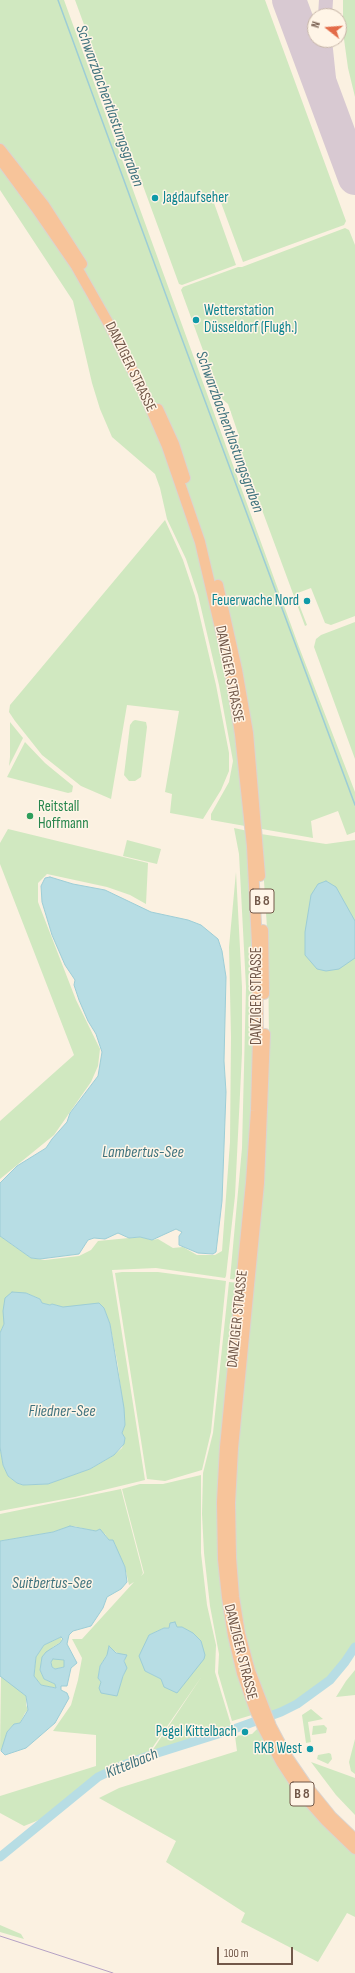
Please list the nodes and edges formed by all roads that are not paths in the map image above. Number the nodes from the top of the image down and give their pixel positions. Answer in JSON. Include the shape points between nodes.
{"nodes":[{"id":1,"x":0,"y":149,"type":"edge"},
{"id":2,"x":0,"y":160,"type":"edge"},
{"id":3,"x":259,"y":1709,"type":"junction"},
{"id":4,"x":267,"y":1727,"type":"junction"},
{"id":5,"x":355,"y":1839,"type":"edge"},
{"id":6,"x":355,"y":1849,"type":"edge"}],
"edges":[{"from":1,"to":3,"type":"highway","name":"DANZIGER STRASSE","number":"B 8","via":[[44,205],[93,282],[165,423],[206,540],[239,677],[248,733],[259,847],[265,1040],[259,1183],[233,1448],[231,1558],[240,1634]]},
{"from":2,"to":3,"type":"highway","name":"DANZIGER STRASSE","number":"B 8","via":[[76,266],[144,393],[200,542],[230,670],[252,846],[258,1039],[251,1183],[222,1502],[223,1559],[233,1635],[242,1673]]},
{"from":3,"to":4,"type":"highway","name":"DANZIGER STRASSE","number":"B 8"},
{"from":4,"to":5,"type":"highway","name":"DANZIGER STRASSE","number":"B 8","via":[[310,1790],[331,1816]]},
{"from":4,"to":6,"type":"highway","name":"DANZIGER STRASSE","number":"B 8","via":[[281,1762],[302,1794]]}]}
